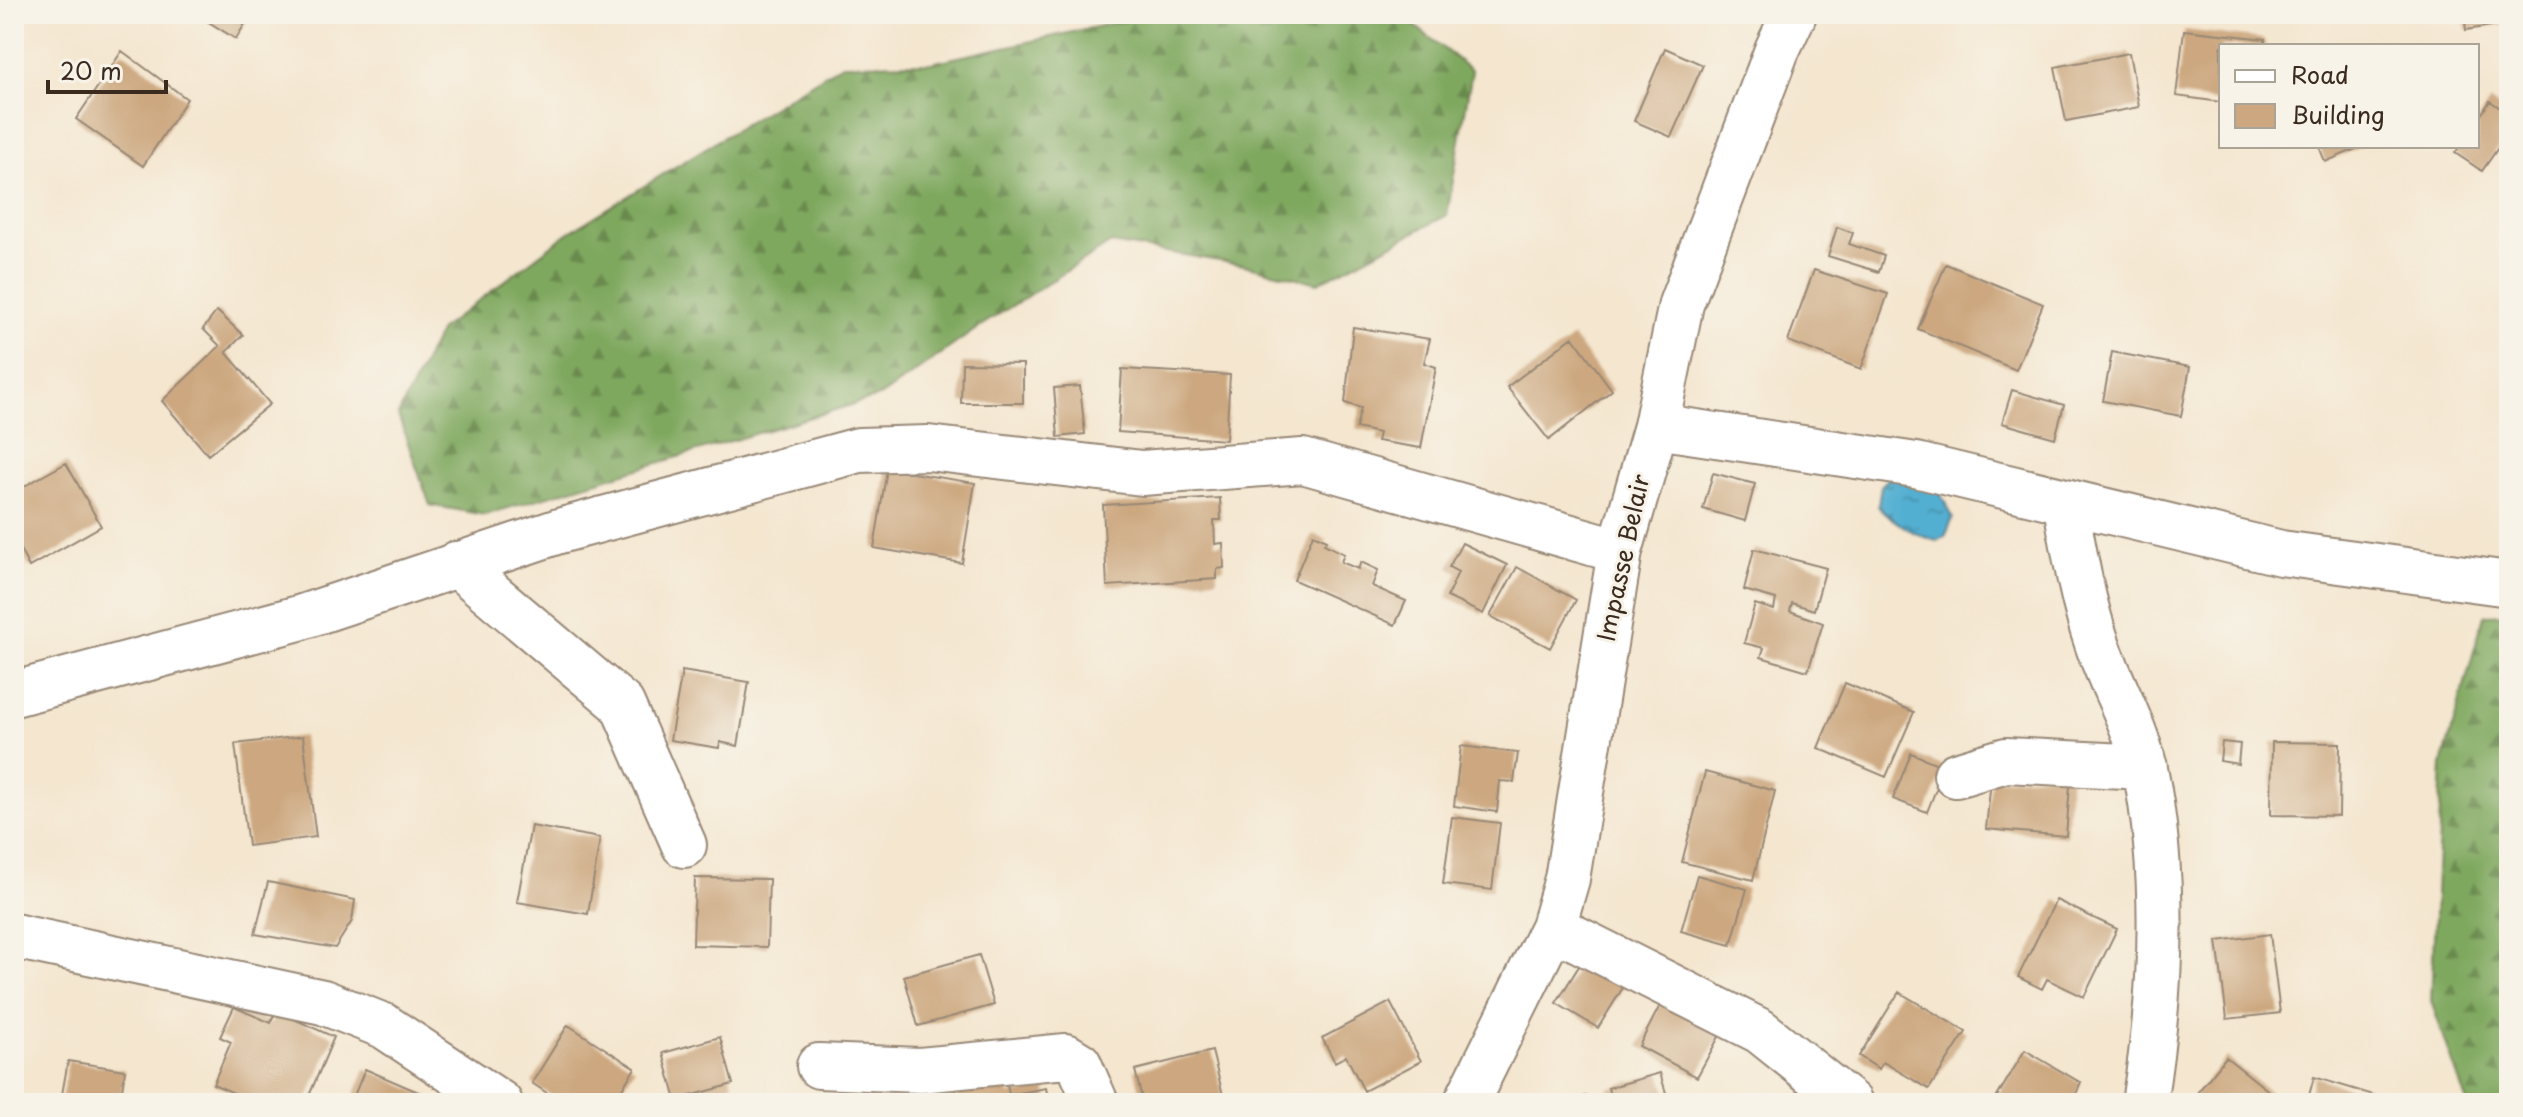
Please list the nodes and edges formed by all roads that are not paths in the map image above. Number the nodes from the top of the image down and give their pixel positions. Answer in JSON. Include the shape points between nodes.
{"nodes":[{"id":1,"x":1794,"y":14,"type":"edge"},
{"id":2,"x":1656,"y":426,"type":"junction"},
{"id":3,"x":2065,"y":501,"type":"junction"},
{"id":4,"x":1620,"y":551,"type":"junction"},
{"id":5,"x":456,"y":564,"type":"junction"},
{"id":6,"x":2509,"y":584,"type":"edge"},
{"id":7,"x":14,"y":694,"type":"edge"},
{"id":8,"x":2145,"y":767,"type":"junction"},
{"id":9,"x":1956,"y":775,"type":"dead end"},
{"id":10,"x":684,"y":845,"type":"dead end"},
{"id":11,"x":1553,"y":927,"type":"junction"},
{"id":12,"x":14,"y":936,"type":"edge"},
{"id":13,"x":819,"y":1066,"type":"dead end"},
{"id":14,"x":500,"y":1103,"type":"edge"},
{"id":15,"x":1096,"y":1103,"type":"edge"},
{"id":16,"x":1466,"y":1103,"type":"edge"},
{"id":17,"x":1850,"y":1103,"type":"edge"},
{"id":18,"x":2144,"y":1103,"type":"edge"}],
"edges":[{"from":1,"to":2,"type":"street","name":"Impasse Belair","via":[[1681,304]]},
{"from":2,"to":3,"type":"street","via":[[1916,465]]},
{"from":2,"to":4,"type":"street","name":"Impasse Belair"},
{"from":3,"to":6,"type":"street","via":[[2281,553]]},
{"from":3,"to":8,"type":"street","via":[[2086,606]]},
{"from":4,"to":5,"type":"street","via":[[1303,461],[1142,473],[896,448],[859,450]]},
{"from":4,"to":11,"type":"street","name":"Impasse Belair","via":[[1567,879]]},
{"from":5,"to":7,"type":"street","via":[[299,618]]},
{"from":5,"to":10,"type":"street","via":[[622,704]]},
{"from":8,"to":9,"type":"street","via":[[2006,760]]},
{"from":8,"to":18,"type":"street","via":[[2160,895],[2155,1034]]},
{"from":11,"to":16,"type":"street","name":"Impasse Belair"},
{"from":11,"to":17,"type":"street","via":[[1760,1031]]},
{"from":12,"to":14,"type":"street","via":[[323,1002],[384,1026]]},
{"from":13,"to":15,"type":"street","via":[[920,1070],[1066,1056],[1079,1064]]}]}
